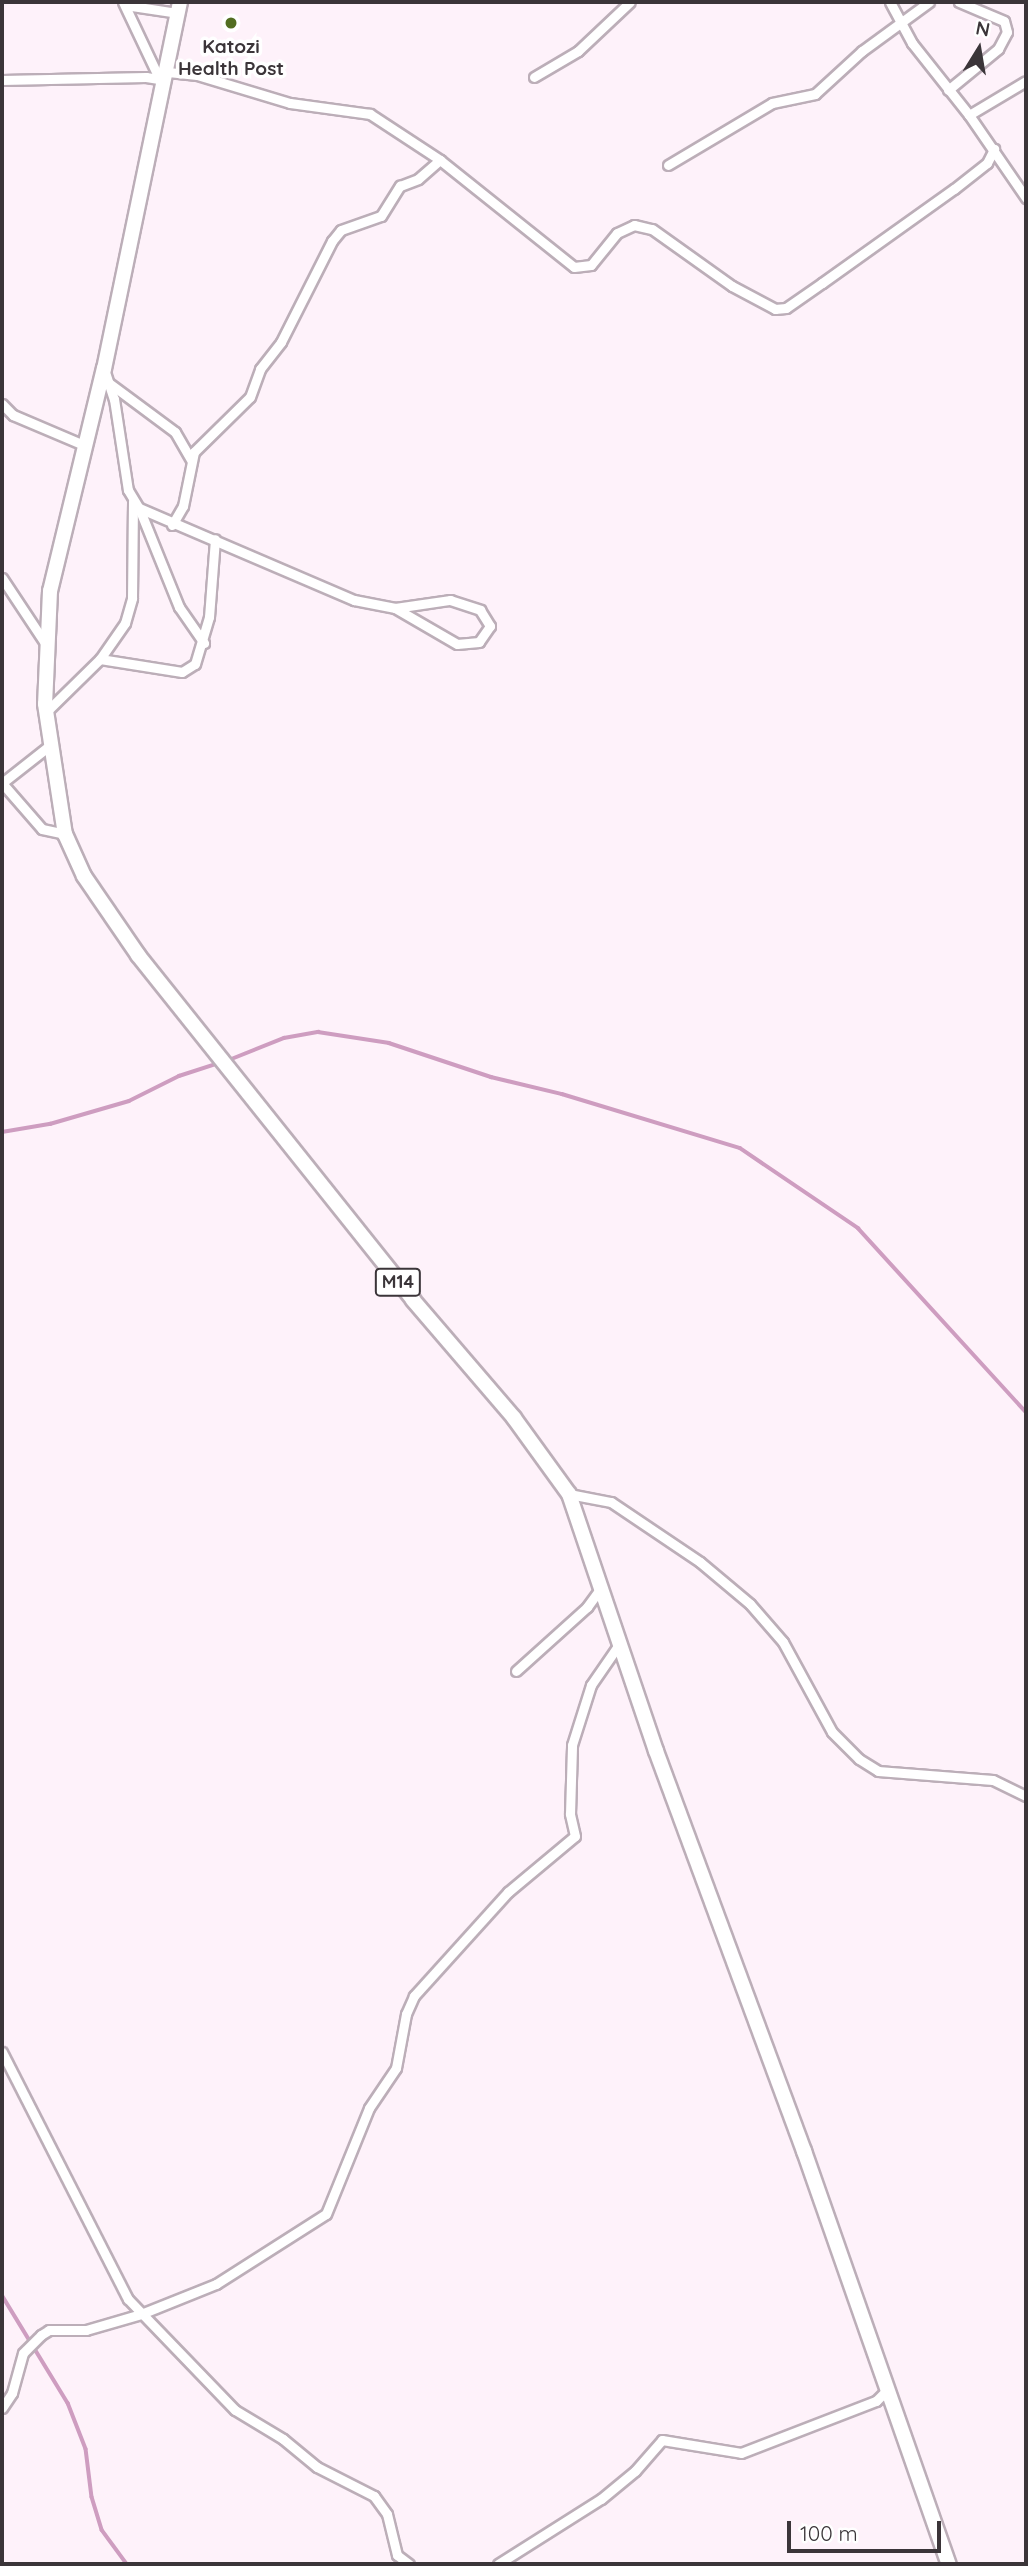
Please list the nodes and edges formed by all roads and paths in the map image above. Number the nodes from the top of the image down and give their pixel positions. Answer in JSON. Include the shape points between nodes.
{"nodes":[{"id":1,"x":630,"y":2,"type":"edge"},
{"id":2,"x":890,"y":2,"type":"edge"},
{"id":3,"x":929,"y":2,"type":"edge"},
{"id":4,"x":959,"y":2,"type":"edge"},
{"id":5,"x":124,"y":4,"type":"edge"},
{"id":6,"x":179,"y":7,"type":"edge"},
{"id":7,"x":901,"y":24,"type":"junction"},
{"id":8,"x":164,"y":77,"type":"junction"},
{"id":9,"x":534,"y":77,"type":"dead end"},
{"id":10,"x":2,"y":80,"type":"edge"},
{"id":11,"x":1026,"y":81,"type":"edge"},
{"id":12,"x":948,"y":90,"type":"junction"},
{"id":13,"x":969,"y":114,"type":"junction"},
{"id":14,"x":994,"y":149,"type":"junction"},
{"id":15,"x":440,"y":160,"type":"junction"},
{"id":16,"x":668,"y":164,"type":"dead end"},
{"id":17,"x":1026,"y":198,"type":"edge"},
{"id":18,"x":104,"y":368,"type":"junction"},
{"id":19,"x":109,"y":383,"type":"junction"},
{"id":20,"x":2,"y":404,"type":"edge"},
{"id":21,"x":86,"y":446,"type":"junction"},
{"id":22,"x":191,"y":460,"type":"junction"},
{"id":23,"x":136,"y":504,"type":"junction"},
{"id":24,"x":172,"y":525,"type":"junction"},
{"id":25,"x":215,"y":539,"type":"junction"},
{"id":26,"x":2,"y":578,"type":"edge"},
{"id":27,"x":395,"y":608,"type":"junction"},
{"id":28,"x":204,"y":643,"type":"junction"},
{"id":29,"x":46,"y":645,"type":"junction"},
{"id":30,"x":100,"y":659,"type":"junction"},
{"id":31,"x":46,"y":712,"type":"junction"},
{"id":32,"x":49,"y":746,"type":"junction"},
{"id":33,"x":2,"y":783,"type":"edge"},
{"id":34,"x":65,"y":834,"type":"junction"},
{"id":35,"x":569,"y":1494,"type":"junction"},
{"id":36,"x":601,"y":1588,"type":"junction"},
{"id":37,"x":620,"y":1643,"type":"junction"},
{"id":38,"x":516,"y":1671,"type":"dead end"},
{"id":39,"x":1026,"y":1796,"type":"edge"},
{"id":40,"x":2,"y":2052,"type":"edge"},
{"id":41,"x":141,"y":2314,"type":"junction"},
{"id":42,"x":2,"y":2388,"type":"edge"},
{"id":43,"x":888,"y":2389,"type":"junction"},
{"id":44,"x":12,"y":2393,"type":"junction"},
{"id":45,"x":2,"y":2408,"type":"edge"},
{"id":46,"x":408,"y":2564,"type":"edge"},
{"id":47,"x":498,"y":2564,"type":"edge"},
{"id":48,"x":949,"y":2564,"type":"edge"}],
"edges":[{"from":1,"to":9,"type":"street","via":[[578,51]]},
{"from":2,"to":7,"type":"street"},
{"from":3,"to":7,"type":"street"},
{"from":4,"to":12,"type":"street","via":[[1004,21],[1007,32],[998,49]]},
{"from":5,"to":6,"type":"street"},
{"from":5,"to":8,"type":"street"},
{"from":6,"to":8,"type":"main road","number":"M14"},
{"from":7,"to":12,"type":"street"},
{"from":7,"to":16,"type":"street","via":[[856,56],[815,94],[772,103]]},
{"from":8,"to":10,"type":"street"},
{"from":8,"to":15,"type":"street","via":[[197,75],[290,103],[370,114]]},
{"from":8,"to":18,"type":"main road","number":"M14"},
{"from":11,"to":13,"type":"street"},
{"from":12,"to":13,"type":"street"},
{"from":13,"to":14,"type":"street"},
{"from":14,"to":15,"type":"street","via":[[987,163],[954,189],[822,284],[786,308],[775,309],[732,286],[652,229],[634,225],[617,233],[591,265],[574,267]]},
{"from":14,"to":17,"type":"street"},
{"from":15,"to":22,"type":"street","via":[[418,179],[400,186],[380,216],[347,227],[335,237],[281,342],[260,369],[250,397]]},
{"from":18,"to":19,"type":"street"},
{"from":18,"to":21,"type":"main road","number":"M14"},
{"from":19,"to":22,"type":"street","via":[[175,432]]},
{"from":19,"to":23,"type":"street"},
{"from":20,"to":21,"type":"street","via":[[13,415]]},
{"from":21,"to":29,"type":"main road","number":"M14","via":[[50,591]]},
{"from":22,"to":24,"type":"street","via":[[183,506]]},
{"from":23,"to":24,"type":"street"},
{"from":23,"to":28,"type":"street","via":[[179,607]]},
{"from":23,"to":30,"type":"street","via":[[131,605],[125,623]]},
{"from":24,"to":25,"type":"street"},
{"from":25,"to":27,"type":"street","via":[[295,578],[354,600]]},
{"from":25,"to":28,"type":"street"},
{"from":26,"to":29,"type":"street"},
{"from":27,"to":27,"type":"street","via":[[457,643],[478,642],[490,626],[480,610],[450,600]]},
{"from":28,"to":30,"type":"street","via":[[195,664],[182,672]]},
{"from":29,"to":31,"type":"main road","number":"M14"},
{"from":30,"to":31,"type":"street"},
{"from":31,"to":32,"type":"main road","number":"M14"},
{"from":32,"to":33,"type":"street"},
{"from":32,"to":34,"type":"main road","number":"M14"},
{"from":33,"to":34,"type":"street","via":[[42,829]]},
{"from":34,"to":35,"type":"main road","number":"M14","via":[[84,876],[138,955],[385,1266],[514,1418]]},
{"from":35,"to":36,"type":"main road","number":"M14"},
{"from":35,"to":39,"type":"street","via":[[611,1502],[700,1562],[750,1604],[783,1642],[832,1732],[859,1759],[878,1771],[992,1780]]},
{"from":36,"to":37,"type":"main road","number":"M14"},
{"from":36,"to":38,"type":"street","via":[[587,1607]]},
{"from":37,"to":41,"type":"street","via":[[591,1685],[572,1745],[569,1814],[575,1836],[508,1892],[414,1996],[396,2068],[369,2108],[327,2214],[216,2284]]},
{"from":37,"to":43,"type":"main road","number":"M14"},
{"from":40,"to":41,"type":"street","via":[[117,2281]]},
{"from":41,"to":44,"type":"street","via":[[86,2330],[50,2330],[41,2335],[23,2353]]},
{"from":41,"to":46,"type":"street","via":[[234,2410],[283,2439],[317,2468],[374,2496],[387,2514],[397,2555]]},
{"from":42,"to":44,"type":"street"},
{"from":43,"to":47,"type":"street","via":[[876,2401],[741,2453],[662,2440],[623,2482]]},
{"from":43,"to":48,"type":"main road","number":"M14"},
{"from":44,"to":45,"type":"street"}]}
